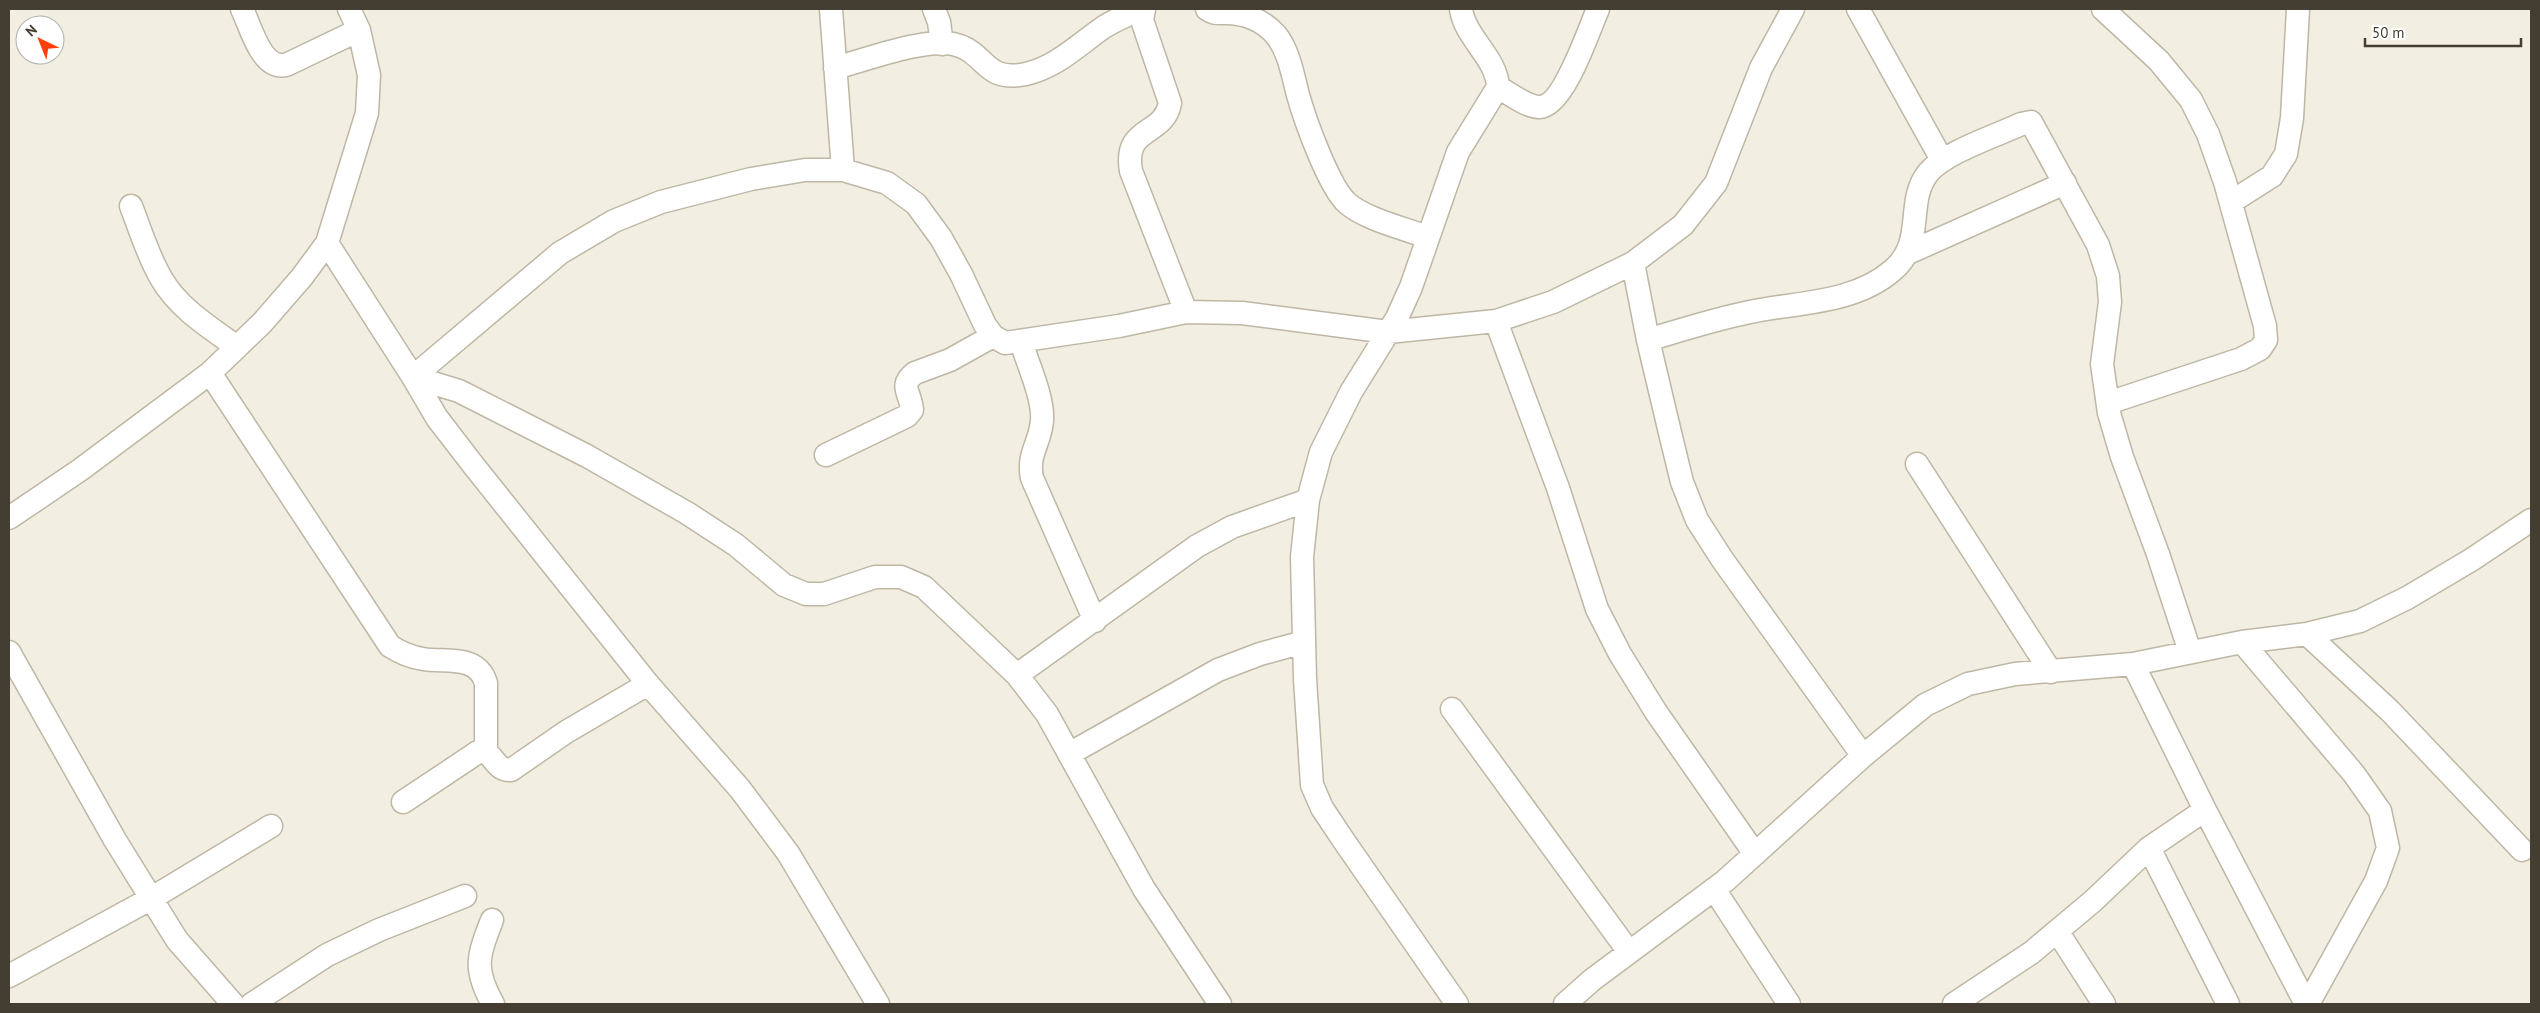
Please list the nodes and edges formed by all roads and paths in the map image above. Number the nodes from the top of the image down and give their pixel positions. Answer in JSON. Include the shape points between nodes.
{"nodes":[{"id":1,"x":242,"y":9,"type":"edge"},
{"id":2,"x":349,"y":9,"type":"edge"},
{"id":3,"x":830,"y":9,"type":"edge"},
{"id":4,"x":934,"y":9,"type":"edge"},
{"id":5,"x":1143,"y":9,"type":"edge"},
{"id":6,"x":1208,"y":9,"type":"edge"},
{"id":7,"x":1461,"y":9,"type":"edge"},
{"id":8,"x":1598,"y":9,"type":"edge"},
{"id":9,"x":1792,"y":9,"type":"edge"},
{"id":10,"x":1858,"y":9,"type":"edge"},
{"id":11,"x":2103,"y":9,"type":"edge"},
{"id":12,"x":2298,"y":9,"type":"edge"},
{"id":13,"x":359,"y":30,"type":"junction"},
{"id":14,"x":942,"y":44,"type":"junction"},
{"id":15,"x":835,"y":68,"type":"junction"},
{"id":16,"x":1498,"y":87,"type":"junction"},
{"id":17,"x":1942,"y":160,"type":"junction"},
{"id":18,"x":844,"y":170,"type":"junction"},
{"id":19,"x":2065,"y":183,"type":"junction"},
{"id":20,"x":2231,"y":202,"type":"junction"},
{"id":21,"x":131,"y":206,"type":"dead end"},
{"id":22,"x":1427,"y":237,"type":"junction"},
{"id":23,"x":327,"y":243,"type":"junction"},
{"id":24,"x":1908,"y":253,"type":"junction"},
{"id":25,"x":1633,"y":263,"type":"junction"},
{"id":26,"x":1186,"y":312,"type":"junction"},
{"id":27,"x":1496,"y":321,"type":"junction"},
{"id":28,"x":1388,"y":332,"type":"junction"},
{"id":29,"x":993,"y":336,"type":"junction"},
{"id":30,"x":1648,"y":340,"type":"junction"},
{"id":31,"x":1021,"y":342,"type":"junction"},
{"id":32,"x":236,"y":348,"type":"junction"},
{"id":33,"x":210,"y":374,"type":"junction"},
{"id":34,"x":413,"y":377,"type":"junction"},
{"id":35,"x":2108,"y":404,"type":"junction"},
{"id":36,"x":826,"y":455,"type":"dead end"},
{"id":37,"x":1917,"y":464,"type":"dead end"},
{"id":38,"x":1308,"y":500,"type":"junction"},
{"id":39,"x":9,"y":518,"type":"edge"},
{"id":40,"x":2531,"y":520,"type":"edge"},
{"id":41,"x":1095,"y":621,"type":"junction"},
{"id":42,"x":2307,"y":634,"type":"junction"},
{"id":43,"x":1304,"y":642,"type":"junction"},
{"id":44,"x":2242,"y":642,"type":"junction"},
{"id":45,"x":9,"y":652,"type":"edge"},
{"id":46,"x":2190,"y":652,"type":"junction"},
{"id":47,"x":2133,"y":664,"type":"junction"},
{"id":48,"x":2051,"y":672,"type":"junction"},
{"id":49,"x":1017,"y":675,"type":"junction"},
{"id":50,"x":648,"y":684,"type":"junction"},
{"id":51,"x":1452,"y":709,"type":"dead end"},
{"id":52,"x":486,"y":752,"type":"junction"},
{"id":53,"x":1068,"y":754,"type":"junction"},
{"id":54,"x":1863,"y":756,"type":"junction"},
{"id":55,"x":403,"y":802,"type":"dead end"},
{"id":56,"x":2205,"y":810,"type":"junction"},
{"id":57,"x":271,"y":826,"type":"dead end"},
{"id":58,"x":2149,"y":848,"type":"junction"},
{"id":59,"x":2522,"y":850,"type":"dead end"},
{"id":60,"x":1756,"y":854,"type":"junction"},
{"id":61,"x":1714,"y":889,"type":"junction"},
{"id":62,"x":465,"y":896,"type":"dead end"},
{"id":63,"x":152,"y":898,"type":"junction"},
{"id":64,"x":492,"y":920,"type":"dead end"},
{"id":65,"x":2057,"y":931,"type":"junction"},
{"id":66,"x":1629,"y":952,"type":"junction"},
{"id":67,"x":10,"y":974,"type":"edge"},
{"id":68,"x":234,"y":1004,"type":"edge"},
{"id":69,"x":252,"y":1004,"type":"edge"},
{"id":70,"x":492,"y":1004,"type":"edge"},
{"id":71,"x":878,"y":1004,"type":"edge"},
{"id":72,"x":1220,"y":1004,"type":"edge"},
{"id":73,"x":1457,"y":1004,"type":"edge"},
{"id":74,"x":1565,"y":1004,"type":"edge"},
{"id":75,"x":1789,"y":1004,"type":"edge"},
{"id":76,"x":1954,"y":1004,"type":"edge"},
{"id":77,"x":2104,"y":1004,"type":"edge"},
{"id":78,"x":2228,"y":1004,"type":"edge"},
{"id":79,"x":2307,"y":1004,"type":"edge"}],
"edges":[{"from":1,"to":13,"type":"street","via":[[264,54],[278,67]]},
{"from":2,"to":13,"type":"street"},
{"from":3,"to":15,"type":"street"},
{"from":4,"to":14,"type":"street"},
{"from":5,"to":14,"type":"street","via":[[1104,27],[1047,67],[1025,74],[998,74],[966,48]]},
{"from":5,"to":26,"type":"street","via":[[1142,20],[1170,103],[1162,120],[1134,142],[1128,156]]},
{"from":6,"to":22,"type":"street","via":[[1215,14],[1242,14],[1261,21],[1276,36],[1285,52],[1300,103],[1332,182],[1347,203],[1360,212]]},
{"from":7,"to":16,"type":"street","via":[[1475,42],[1497,77]]},
{"from":8,"to":16,"type":"street","via":[[1566,82],[1552,102],[1540,107],[1527,104]]},
{"from":9,"to":25,"type":"street","via":[[1761,68],[1716,183],[1683,225]]},
{"from":10,"to":17,"type":"street"},
{"from":11,"to":20,"type":"street","via":[[2159,61],[2191,100],[2208,134]]},
{"from":12,"to":20,"type":"street","via":[[2292,118],[2286,154],[2272,176]]},
{"from":13,"to":23,"type":"street","via":[[369,75],[367,113]]},
{"from":14,"to":15,"type":"street","via":[[918,46]]},
{"from":15,"to":18,"type":"street"},
{"from":16,"to":22,"type":"street","via":[[1458,152]]},
{"from":17,"to":19,"type":"street","via":[[2031,122]]},
{"from":17,"to":24,"type":"street","via":[[1920,186]]},
{"from":18,"to":29,"type":"street","via":[[887,184],[916,204],[941,238]]},
{"from":18,"to":34,"type":"street","via":[[805,170],[751,179],[661,202],[614,221],[560,253]]},
{"from":19,"to":24,"type":"street"},
{"from":19,"to":35,"type":"street","via":[[2098,245],[2108,276],[2110,302],[2102,364]]},
{"from":20,"to":35,"type":"street","via":[[2266,340],[2260,349],[2242,359]]},
{"from":21,"to":32,"type":"street","via":[[160,277],[173,296]]},
{"from":22,"to":28,"type":"street","via":[[1411,288]]},
{"from":23,"to":32,"type":"street","via":[[279,303]]},
{"from":23,"to":34,"type":"street"},
{"from":24,"to":30,"type":"street","via":[[1893,270],[1879,279],[1839,296],[1798,306],[1751,312]]},
{"from":25,"to":27,"type":"street","via":[[1553,302]]},
{"from":25,"to":30,"type":"street"},
{"from":26,"to":28,"type":"street","via":[[1242,313]]},
{"from":26,"to":31,"type":"street"},
{"from":27,"to":28,"type":"street"},
{"from":27,"to":60,"type":"street","via":[[1601,616],[1656,712]]},
{"from":28,"to":38,"type":"street","via":[[1351,392],[1321,452]]},
{"from":29,"to":31,"type":"street","via":[[1005,343]]},
{"from":29,"to":36,"type":"street","via":[[967,352],[908,378],[905,385],[912,410],[907,416]]},
{"from":30,"to":54,"type":"street","via":[[1682,482],[1697,520]]},
{"from":31,"to":41,"type":"street","via":[[1040,399],[1042,421],[1029,464],[1032,478]]},
{"from":32,"to":33,"type":"street"},
{"from":33,"to":39,"type":"street"},
{"from":33,"to":52,"type":"street","via":[[390,646],[414,657],[464,661],[483,673],[486,683]]},
{"from":34,"to":49,"type":"street","via":[[459,391],[587,456],[688,514],[736,545],[784,584],[806,594],[824,594],[875,577],[901,576],[924,587]]},
{"from":34,"to":50,"type":"street","via":[[452,438]]},
{"from":35,"to":46,"type":"street","via":[[2122,457]]},
{"from":37,"to":48,"type":"street"},
{"from":38,"to":41,"type":"street","via":[[1232,527],[1197,546]]},
{"from":38,"to":43,"type":"street","via":[[1302,557]]},
{"from":40,"to":42,"type":"street","via":[[2407,598],[2360,621]]},
{"from":41,"to":49,"type":"street"},
{"from":42,"to":44,"type":"street"},
{"from":42,"to":59,"type":"street","via":[[2397,717]]},
{"from":43,"to":53,"type":"street","via":[[1218,670]]},
{"from":43,"to":73,"type":"street","via":[[1312,785],[1322,808]]},
{"from":44,"to":46,"type":"street"},
{"from":44,"to":79,"type":"street","via":[[2354,774],[2380,811],[2388,848],[2376,881]]},
{"from":45,"to":63,"type":"street","via":[[115,840]]},
{"from":46,"to":47,"type":"street"},
{"from":47,"to":48,"type":"street"},
{"from":47,"to":56,"type":"street"},
{"from":48,"to":54,"type":"street","via":[[2015,674],[1968,684],[1925,705]]},
{"from":49,"to":53,"type":"street","via":[[1047,714]]},
{"from":50,"to":52,"type":"street","via":[[566,732],[511,770],[504,771]]},
{"from":50,"to":71,"type":"street","via":[[740,789],[788,853]]},
{"from":51,"to":66,"type":"street"},
{"from":52,"to":55,"type":"street","via":[[478,752]]},
{"from":53,"to":72,"type":"street","via":[[1144,889]]},
{"from":54,"to":60,"type":"street"},
{"from":56,"to":58,"type":"street"},
{"from":56,"to":79,"type":"street"},
{"from":57,"to":63,"type":"street"},
{"from":58,"to":65,"type":"street"},
{"from":58,"to":78,"type":"street"},
{"from":60,"to":61,"type":"street"},
{"from":61,"to":66,"type":"street"},
{"from":61,"to":75,"type":"street"},
{"from":62,"to":69,"type":"street","via":[[379,930],[327,955]]},
{"from":63,"to":67,"type":"street"},
{"from":63,"to":68,"type":"street","via":[[177,940]]},
{"from":64,"to":70,"type":"street","via":[[479,953],[478,969],[482,986]]},
{"from":65,"to":76,"type":"street","via":[[2031,953]]},
{"from":65,"to":77,"type":"street"},
{"from":66,"to":74,"type":"street"}]}
